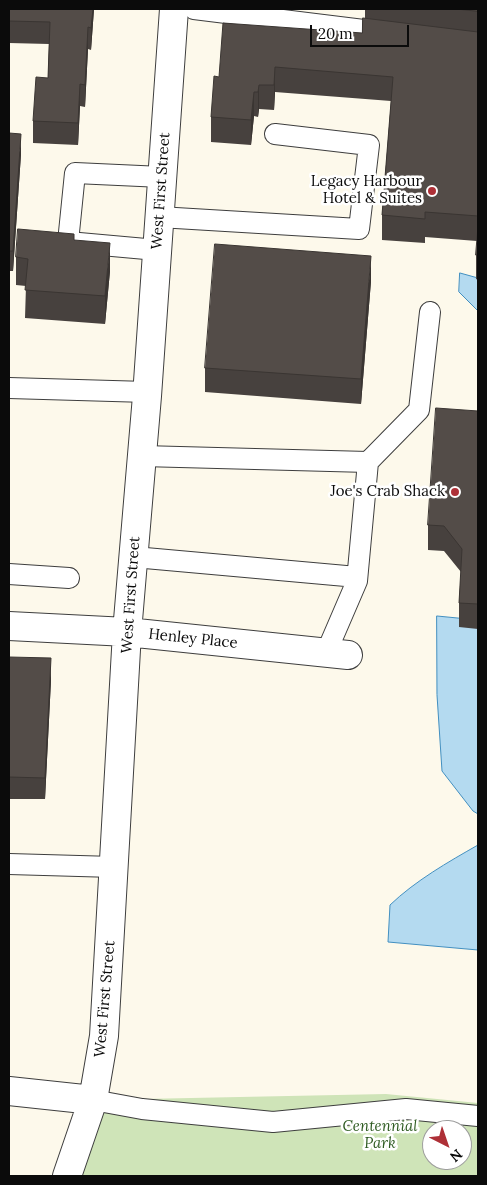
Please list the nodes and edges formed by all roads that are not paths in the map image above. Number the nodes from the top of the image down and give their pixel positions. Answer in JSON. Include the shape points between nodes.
{"nodes":[{"id":1,"x":174,"y":9,"type":"edge"},
{"id":2,"x":194,"y":9,"type":"edge"},
{"id":3,"x":403,"y":35,"type":"edge"},
{"id":4,"x":275,"y":134,"type":"dead end"},
{"id":5,"x":162,"y":177,"type":"junction"},
{"id":6,"x":159,"y":217,"type":"junction"},
{"id":7,"x":157,"y":250,"type":"junction"},
{"id":8,"x":430,"y":312,"type":"dead end"},
{"id":9,"x":9,"y":388,"type":"edge"},
{"id":10,"x":147,"y":392,"type":"junction"},
{"id":11,"x":142,"y":456,"type":"junction"},
{"id":12,"x":368,"y":462,"type":"junction"},
{"id":13,"x":134,"y":557,"type":"junction"},
{"id":14,"x":9,"y":574,"type":"edge"},
{"id":15,"x":357,"y":577,"type":"junction"},
{"id":16,"x":69,"y":578,"type":"dead end"},
{"id":17,"x":9,"y":626,"type":"edge"},
{"id":18,"x":127,"y":632,"type":"junction"},
{"id":19,"x":337,"y":654,"type":"joint"},
{"id":20,"x":9,"y":864,"type":"edge"},
{"id":21,"x":114,"y":867,"type":"junction"},
{"id":22,"x":9,"y":1091,"type":"edge"},
{"id":23,"x":93,"y":1100,"type":"junction"},
{"id":24,"x":478,"y":1116,"type":"edge"},
{"id":25,"x":67,"y":1176,"type":"edge"}],
"edges":[{"from":1,"to":5,"type":"street","name":"West First Street"},
{"from":2,"to":3,"type":"lane"},
{"from":4,"to":6,"type":"lane","via":[[368,145],[359,229]]},
{"from":5,"to":6,"type":"street","name":"West First Street"},
{"from":5,"to":7,"type":"lane","via":[[74,174],[68,242]]},
{"from":6,"to":7,"type":"street","name":"West First Street"},
{"from":7,"to":10,"type":"street","name":"West First Street"},
{"from":8,"to":12,"type":"lane","via":[[418,410]]},
{"from":9,"to":10,"type":"lane"},
{"from":10,"to":11,"type":"street","name":"West First Street"},
{"from":11,"to":12,"type":"lane"},
{"from":11,"to":13,"type":"street","name":"West First Street"},
{"from":12,"to":15,"type":"lane"},
{"from":13,"to":15,"type":"lane"},
{"from":13,"to":18,"type":"street","name":"West First Street"},
{"from":14,"to":16,"type":"lane"},
{"from":15,"to":19,"type":"lane"},
{"from":17,"to":18,"type":"street","name":"Henley Place"},
{"from":18,"to":19,"type":"street","name":"Henley Place"},
{"from":18,"to":21,"type":"street","name":"West First Street"},
{"from":20,"to":21,"type":"lane"},
{"from":21,"to":23,"type":"street","name":"West First Street","via":[[104,1036]]},
{"from":22,"to":23,"type":"street"},
{"from":23,"to":24,"type":"lane","via":[[142,1109],[273,1122],[406,1109]]},
{"from":23,"to":25,"type":"street","name":"West First Street"}]}
